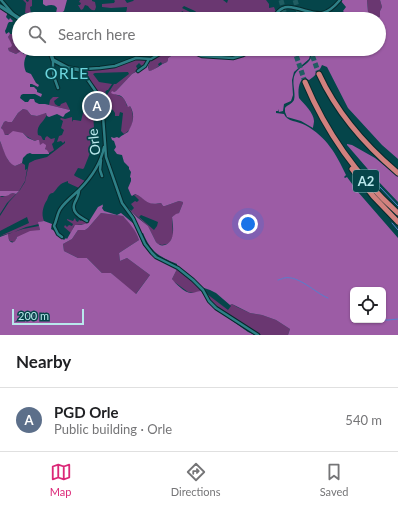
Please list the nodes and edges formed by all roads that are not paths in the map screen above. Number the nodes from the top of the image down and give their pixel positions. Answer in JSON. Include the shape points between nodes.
{"nodes":[{"id":1,"x":1,"y":0,"type":"edge"},
{"id":2,"x":340,"y":0,"type":"edge"},
{"id":3,"x":0,"y":6,"type":"edge"},
{"id":4,"x":277,"y":12,"type":"edge"},
{"id":5,"x":308,"y":12,"type":"edge"},
{"id":6,"x":324,"y":12,"type":"edge"},
{"id":7,"x":12,"y":13,"type":"edge"},
{"id":8,"x":12,"y":13,"type":"edge"},
{"id":9,"x":52,"y":56,"type":"edge"},
{"id":10,"x":157,"y":56,"type":"edge"},
{"id":11,"x":202,"y":56,"type":"edge"},
{"id":12,"x":240,"y":56,"type":"edge"},
{"id":13,"x":149,"y":59,"type":"junction"},
{"id":14,"x":53,"y":60,"type":"junction"},
{"id":15,"x":81,"y":70,"type":"junction"},
{"id":16,"x":138,"y":71,"type":"dead end"},
{"id":17,"x":319,"y":74,"type":"tunnel mouth"},
{"id":18,"x":305,"y":82,"type":"tunnel mouth"},
{"id":19,"x":58,"y":88,"type":"dead end"},
{"id":20,"x":339,"y":145,"type":"junction"},
{"id":21,"x":103,"y":156,"type":"junction"},
{"id":22,"x":398,"y":171,"type":"edge"},
{"id":23,"x":102,"y":176,"type":"dead end"},
{"id":24,"x":79,"y":190,"type":"junction"},
{"id":25,"x":398,"y":213,"type":"edge"},
{"id":26,"x":87,"y":222,"type":"dead end"},
{"id":27,"x":398,"y":222,"type":"edge"},
{"id":28,"x":62,"y":238,"type":"dead end"},
{"id":29,"x":258,"y":335,"type":"edge"}],
"edges":[{"from":1,"to":7,"type":"street"},
{"from":2,"to":6,"type":"street"},
{"from":3,"to":8,"type":"street"},
{"from":4,"to":5,"type":"street","via":[[285,7]]},
{"from":9,"to":14,"type":"street"},
{"from":10,"to":13,"type":"street"},
{"from":11,"to":12,"type":"street"},
{"from":13,"to":15,"type":"street","via":[[136,58],[115,66]]},
{"from":13,"to":16,"type":"street"},
{"from":14,"to":15,"type":"street","via":[[71,69]]},
{"from":14,"to":19,"type":"street","via":[[53,74]]},
{"from":15,"to":21,"type":"street","name":"Orle","via":[[101,99]]},
{"from":17,"to":22,"type":"highway","number":"A2","via":[[341,113],[361,138]]},
{"from":18,"to":20,"type":"highway","number":"A2"},
{"from":20,"to":25,"type":"highway","number":"A2","via":[[369,184]]},
{"from":20,"to":27,"type":"highway","via":[[344,158],[373,196]]},
{"from":21,"to":23,"type":"street","via":[[100,170]]},
{"from":21,"to":24,"type":"street"},
{"from":21,"to":29,"type":"street","name":"Orle","via":[[122,203],[152,253],[187,274],[203,290],[212,304]]},
{"from":24,"to":26,"type":"street","via":[[73,206],[75,212]]},
{"from":24,"to":28,"type":"street","via":[[59,210],[54,226]]}]}
